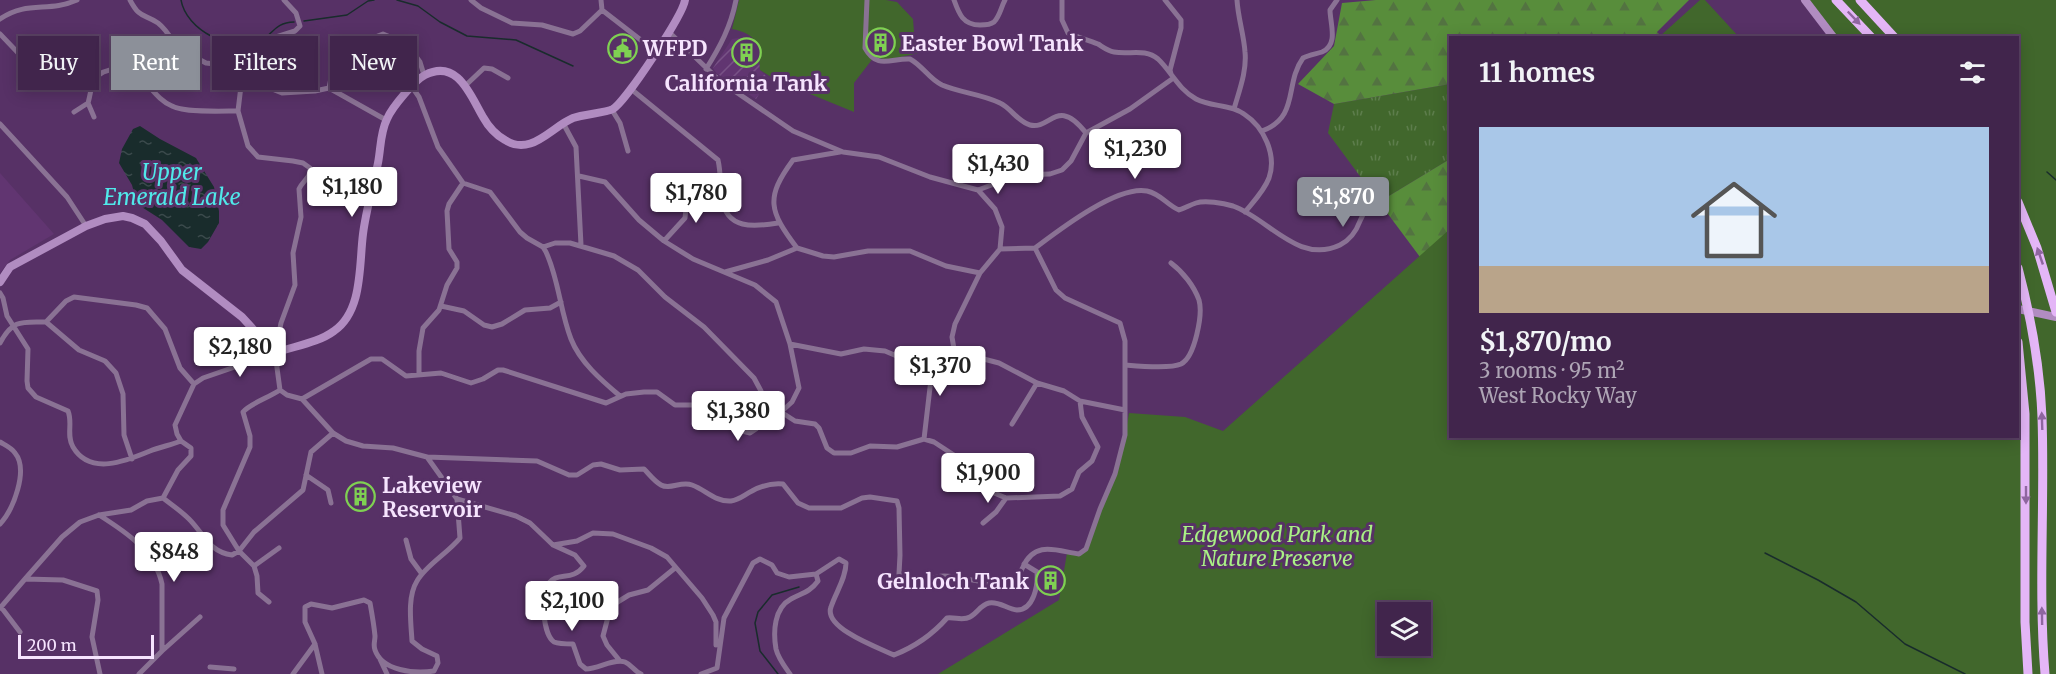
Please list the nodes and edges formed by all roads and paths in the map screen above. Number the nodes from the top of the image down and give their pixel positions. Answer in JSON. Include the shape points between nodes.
{"nodes":[{"id":1,"x":77,"y":0,"type":"edge"},
{"id":2,"x":130,"y":0,"type":"edge"},
{"id":3,"x":284,"y":0,"type":"edge"},
{"id":4,"x":471,"y":0,"type":"edge"},
{"id":5,"x":601,"y":0,"type":"edge"},
{"id":6,"x":685,"y":0,"type":"edge"},
{"id":7,"x":736,"y":0,"type":"edge"},
{"id":8,"x":867,"y":0,"type":"edge"},
{"id":9,"x":954,"y":0,"type":"edge"},
{"id":10,"x":1005,"y":0,"type":"edge"},
{"id":11,"x":1062,"y":0,"type":"edge"},
{"id":12,"x":1164,"y":0,"type":"edge"},
{"id":13,"x":1237,"y":0,"type":"edge"},
{"id":14,"x":1337,"y":0,"type":"edge"},
{"id":15,"x":1804,"y":0,"type":"edge"},
{"id":16,"x":1836,"y":0,"type":"edge"},
{"id":17,"x":1860,"y":0,"type":"edge"},
{"id":18,"x":602,"y":10,"type":"junction"},
{"id":19,"x":0,"y":19,"type":"edge"},
{"id":20,"x":669,"y":32,"type":"junction"},
{"id":21,"x":0,"y":34,"type":"edge"},
{"id":22,"x":281,"y":36,"type":"edge"},
{"id":23,"x":1833,"y":36,"type":"edge"},
{"id":24,"x":1870,"y":36,"type":"edge"},
{"id":25,"x":1893,"y":36,"type":"edge"},
{"id":26,"x":655,"y":51,"type":"junction"},
{"id":27,"x":18,"y":53,"type":"edge"},
{"id":28,"x":212,"y":64,"type":"edge"},
{"id":29,"x":706,"y":69,"type":"junction"},
{"id":30,"x":424,"y":75,"type":"junction"},
{"id":31,"x":508,"y":78,"type":"dead end"},
{"id":32,"x":1173,"y":79,"type":"junction"},
{"id":33,"x":417,"y":81,"type":"edge"},
{"id":34,"x":466,"y":85,"type":"junction"},
{"id":35,"x":329,"y":88,"type":"junction"},
{"id":36,"x":241,"y":90,"type":"edge"},
{"id":37,"x":275,"y":90,"type":"edge"},
{"id":38,"x":408,"y":90,"type":"edge"},
{"id":39,"x":413,"y":90,"type":"edge"},
{"id":40,"x":632,"y":90,"type":"junction"},
{"id":41,"x":88,"y":103,"type":"junction"},
{"id":42,"x":1234,"y":109,"type":"junction"},
{"id":43,"x":612,"y":110,"type":"junction"},
{"id":44,"x":238,"y":111,"type":"junction"},
{"id":45,"x":74,"y":112,"type":"dead end"},
{"id":46,"x":94,"y":117,"type":"dead end"},
{"id":47,"x":386,"y":120,"type":"junction"},
{"id":48,"x":563,"y":123,"type":"junction"},
{"id":49,"x":0,"y":124,"type":"edge"},
{"id":50,"x":1262,"y":131,"type":"junction"},
{"id":51,"x":1086,"y":133,"type":"junction"},
{"id":52,"x":628,"y":152,"type":"dead end"},
{"id":53,"x":843,"y":152,"type":"junction"},
{"id":54,"x":579,"y":176,"type":"junction"},
{"id":55,"x":463,"y":183,"type":"junction"},
{"id":56,"x":978,"y":190,"type":"junction"},
{"id":57,"x":1363,"y":191,"type":"dead end"},
{"id":58,"x":680,"y":194,"type":"dead end"},
{"id":59,"x":2019,"y":204,"type":"edge"},
{"id":60,"x":1245,"y":212,"type":"junction"},
{"id":61,"x":778,"y":223,"type":"junction"},
{"id":62,"x":86,"y":226,"type":"junction"},
{"id":63,"x":664,"y":241,"type":"junction"},
{"id":64,"x":581,"y":245,"type":"junction"},
{"id":65,"x":543,"y":247,"type":"junction"},
{"id":66,"x":797,"y":248,"type":"junction"},
{"id":67,"x":1035,"y":248,"type":"junction"},
{"id":68,"x":1000,"y":249,"type":"junction"},
{"id":69,"x":1172,"y":264,"type":"dead end"},
{"id":70,"x":2019,"y":272,"type":"edge"},
{"id":71,"x":723,"y":273,"type":"junction"},
{"id":72,"x":980,"y":273,"type":"junction"},
{"id":73,"x":0,"y":282,"type":"edge"},
{"id":74,"x":0,"y":293,"type":"edge"},
{"id":75,"x":561,"y":302,"type":"junction"},
{"id":76,"x":441,"y":306,"type":"junction"},
{"id":77,"x":2019,"y":309,"type":"edge"},
{"id":78,"x":2056,"y":312,"type":"edge"},
{"id":79,"x":2056,"y":317,"type":"edge"},
{"id":80,"x":46,"y":322,"type":"junction"},
{"id":81,"x":12,"y":325,"type":"junction"},
{"id":82,"x":0,"y":342,"type":"edge"},
{"id":83,"x":790,"y":344,"type":"junction"},
{"id":84,"x":2019,"y":350,"type":"edge"},
{"id":85,"x":275,"y":353,"type":"junction"},
{"id":86,"x":955,"y":356,"type":"junction"},
{"id":87,"x":1126,"y":365,"type":"junction"},
{"id":88,"x":418,"y":375,"type":"junction"},
{"id":89,"x":2019,"y":378,"type":"edge"},
{"id":90,"x":931,"y":379,"type":"junction"},
{"id":91,"x":1037,"y":383,"type":"junction"},
{"id":92,"x":194,"y":384,"type":"junction"},
{"id":93,"x":280,"y":390,"type":"junction"},
{"id":94,"x":2022,"y":394,"type":"junction"},
{"id":95,"x":620,"y":396,"type":"junction"},
{"id":96,"x":302,"y":399,"type":"junction"},
{"id":97,"x":1080,"y":401,"type":"junction"},
{"id":98,"x":765,"y":407,"type":"junction"},
{"id":99,"x":1125,"y":410,"type":"junction"},
{"id":100,"x":782,"y":412,"type":"junction"},
{"id":101,"x":1012,"y":424,"type":"dead end"},
{"id":102,"x":333,"y":432,"type":"junction"},
{"id":103,"x":924,"y":439,"type":"junction"},
{"id":104,"x":181,"y":441,"type":"junction"},
{"id":105,"x":0,"y":442,"type":"edge"},
{"id":106,"x":427,"y":457,"type":"junction"},
{"id":107,"x":132,"y":459,"type":"junction"},
{"id":108,"x":306,"y":475,"type":"junction"},
{"id":109,"x":163,"y":498,"type":"junction"},
{"id":110,"x":1006,"y":498,"type":"junction"},
{"id":111,"x":457,"y":499,"type":"junction"},
{"id":112,"x":331,"y":503,"type":"dead end"},
{"id":113,"x":99,"y":515,"type":"junction"},
{"id":114,"x":983,"y":523,"type":"dead end"},
{"id":115,"x":0,"y":524,"type":"edge"},
{"id":116,"x":406,"y":540,"type":"dead end"},
{"id":117,"x":553,"y":545,"type":"junction"},
{"id":118,"x":279,"y":548,"type":"dead end"},
{"id":119,"x":239,"y":551,"type":"junction"},
{"id":120,"x":1024,"y":564,"type":"junction"},
{"id":121,"x":254,"y":566,"type":"junction"},
{"id":122,"x":675,"y":568,"type":"junction"},
{"id":123,"x":422,"y":574,"type":"junction"},
{"id":124,"x":816,"y":574,"type":"junction"},
{"id":125,"x":25,"y":579,"type":"junction"},
{"id":126,"x":269,"y":602,"type":"dead end"},
{"id":127,"x":1,"y":607,"type":"edge"},
{"id":128,"x":200,"y":617,"type":"dead end"},
{"id":129,"x":20,"y":632,"type":"dead end"},
{"id":130,"x":315,"y":644,"type":"junction"},
{"id":131,"x":162,"y":651,"type":"junction"},
{"id":132,"x":719,"y":655,"type":"junction"},
{"id":133,"x":378,"y":656,"type":"junction"},
{"id":134,"x":620,"y":661,"type":"junction"},
{"id":135,"x":210,"y":667,"type":"dead end"},
{"id":136,"x":719,"y":671,"type":"edge"},
{"id":137,"x":100,"y":674,"type":"edge"},
{"id":138,"x":139,"y":674,"type":"edge"},
{"id":139,"x":229,"y":674,"type":"edge"},
{"id":140,"x":293,"y":674,"type":"edge"},
{"id":141,"x":321,"y":674,"type":"edge"},
{"id":142,"x":387,"y":674,"type":"edge"},
{"id":143,"x":641,"y":674,"type":"edge"},
{"id":144,"x":701,"y":674,"type":"edge"},
{"id":145,"x":790,"y":674,"type":"edge"},
{"id":146,"x":2027,"y":674,"type":"edge"},
{"id":147,"x":2045,"y":674,"type":"edge"}],
"edges":[{"from":1,"to":19,"type":"street","via":[[53,5],[28,4],[10,10]]},
{"from":2,"to":28,"type":"street","via":[[136,12],[166,30],[178,48]]},
{"from":3,"to":22,"type":"street","via":[[296,13],[300,26]]},
{"from":4,"to":18,"type":"street","via":[[512,23],[573,34]]},
{"from":5,"to":18,"type":"street"},
{"from":6,"to":20,"type":"street"},
{"from":7,"to":29,"type":"street","via":[[725,37]]},
{"from":8,"to":51,"type":"street","via":[[865,48],[874,60],[882,63],[910,59],[932,80],[998,102],[1026,123],[1037,125],[1061,115],[1078,122]]},
{"from":9,"to":10,"type":"street","via":[[962,18],[978,25],[995,21]]},
{"from":11,"to":32,"type":"street","via":[[1062,20],[1068,33],[1110,52],[1127,55],[1142,51],[1157,58]]},
{"from":12,"to":32,"type":"street","via":[[1181,20],[1170,70]]},
{"from":13,"to":42,"type":"street","via":[[1246,54]]},
{"from":14,"to":50,"type":"street","via":[[1330,10],[1330,45],[1303,58],[1284,115]]},
{"from":15,"to":23,"type":"street"},
{"from":16,"to":24,"type":"highway","one_way":true},
{"from":17,"to":25,"type":"highway"},
{"from":18,"to":26,"type":"street"},
{"from":20,"to":26,"type":"street"},
{"from":20,"to":29,"type":"street"},
{"from":21,"to":27,"type":"street"},
{"from":26,"to":40,"type":"street"},
{"from":29,"to":53,"type":"street","via":[[793,131]]},
{"from":30,"to":33,"type":"street"},
{"from":30,"to":34,"type":"street","via":[[446,72]]},
{"from":30,"to":35,"type":"street","via":[[407,44],[378,35],[334,63]]},
{"from":31,"to":34,"type":"street","via":[[484,68]]},
{"from":32,"to":42,"type":"street","via":[[1193,98]]},
{"from":32,"to":51,"type":"street","via":[[1124,113]]},
{"from":34,"to":48,"type":"street","via":[[483,117],[506,142],[531,143]]},
{"from":35,"to":37,"type":"street","via":[[282,93]]},
{"from":35,"to":47,"type":"street"},
{"from":36,"to":44,"type":"street"},
{"from":38,"to":47,"type":"street"},
{"from":39,"to":55,"type":"street","via":[[438,147]]},
{"from":40,"to":43,"type":"street"},
{"from":40,"to":61,"type":"street","via":[[718,160],[724,211],[732,219],[741,225]]},
{"from":41,"to":44,"type":"street","via":[[94,80],[109,69],[125,70],[140,78],[173,107]]},
{"from":41,"to":45,"type":"street"},
{"from":41,"to":46,"type":"street"},
{"from":42,"to":50,"type":"street"},
{"from":43,"to":48,"type":"street"},
{"from":43,"to":52,"type":"street"},
{"from":44,"to":85,"type":"street","via":[[248,146],[258,157],[293,160],[310,168],[299,194],[301,217],[293,253],[295,285]]},
{"from":47,"to":85,"type":"street","via":[[365,216],[356,300],[348,317],[320,339]]},
{"from":48,"to":54,"type":"street","via":[[574,142]]},
{"from":49,"to":62,"type":"street","via":[[68,197]]},
{"from":50,"to":60,"type":"street","via":[[1269,148],[1269,177]]},
{"from":51,"to":56,"type":"street","via":[[1062,170],[1018,175]]},
{"from":53,"to":56,"type":"street","via":[[879,157]]},
{"from":53,"to":61,"type":"street","via":[[793,160],[780,177],[773,196]]},
{"from":54,"to":63,"type":"street","via":[[605,182]]},
{"from":54,"to":64,"type":"street"},
{"from":55,"to":65,"type":"street","via":[[490,192],[520,232]]},
{"from":55,"to":76,"type":"street","via":[[447,207],[449,249],[458,267],[443,292]]},
{"from":56,"to":68,"type":"street","via":[[995,209],[1002,227]]},
{"from":57,"to":60,"type":"street","via":[[1366,208],[1353,235],[1334,248],[1311,251]]},
{"from":58,"to":63,"type":"street","via":[[685,218]]},
{"from":78,"to":59,"type":"highway","one_way":true},
{"from":60,"to":67,"type":"street","via":[[1231,205],[1199,202],[1179,210],[1159,195],[1144,190],[1126,192],[1061,228]]},
{"from":61,"to":66,"type":"street"},
{"from":62,"to":73,"type":"street","via":[[10,267]]},
{"from":62,"to":85,"type":"street","via":[[123,216],[146,224],[182,270],[242,317]]},
{"from":63,"to":71,"type":"street"},
{"from":64,"to":65,"type":"street","via":[[555,243]]},
{"from":64,"to":98,"type":"street","via":[[614,256],[638,270],[665,297],[705,327],[754,378]]},
{"from":65,"to":75,"type":"street"},
{"from":66,"to":71,"type":"street"},
{"from":66,"to":72,"type":"street","via":[[834,257],[910,250],[946,266]]},
{"from":67,"to":68,"type":"street"},
{"from":67,"to":87,"type":"street","via":[[1058,293],[1120,323]]},
{"from":68,"to":72,"type":"street"},
{"from":69,"to":87,"type":"street","via":[[1199,302],[1191,354],[1176,366]]},
{"from":147,"to":70,"type":"highway","one_way":true,"via":[[2042,416],[2032,327]]},
{"from":71,"to":83,"type":"street","via":[[755,285],[776,302]]},
{"from":72,"to":86,"type":"street","via":[[955,324]]},
{"from":74,"to":81,"type":"street"},
{"from":75,"to":76,"type":"street","via":[[550,308],[525,310],[492,327],[464,311]]},
{"from":75,"to":95,"type":"street","via":[[581,357]]},
{"from":76,"to":88,"type":"street","via":[[423,328]]},
{"from":77,"to":79,"type":"street"},
{"from":80,"to":81,"type":"street"},
{"from":80,"to":92,"type":"street","via":[[74,297],[147,308],[165,329],[180,369]]},
{"from":80,"to":107,"type":"street","via":[[79,350],[105,361],[116,373],[123,394],[124,435]]},
{"from":81,"to":82,"type":"street"},
{"from":81,"to":107,"type":"street","via":[[28,349],[28,388],[36,397],[68,411],[69,440],[77,453],[99,464]]},
{"from":83,"to":90,"type":"street","via":[[841,354],[864,349],[885,351]]},
{"from":83,"to":100,"type":"street","via":[[798,388]]},
{"from":84,"to":94,"type":"highway"},
{"from":85,"to":92,"type":"street"},
{"from":85,"to":93,"type":"street"},
{"from":86,"to":90,"type":"street"},
{"from":86,"to":91,"type":"street","via":[[999,363]]},
{"from":87,"to":99,"type":"street"},
{"from":88,"to":95,"type":"street","via":[[441,373],[471,383],[503,370],[598,401],[610,402]]},
{"from":88,"to":96,"type":"street","via":[[405,376],[382,359],[371,358]]},
{"from":89,"to":94,"type":"highway"},
{"from":90,"to":103,"type":"street"},
{"from":91,"to":97,"type":"street","via":[[1064,391]]},
{"from":91,"to":101,"type":"street"},
{"from":92,"to":104,"type":"street","via":[[175,425]]},
{"from":93,"to":96,"type":"street"},
{"from":93,"to":119,"type":"street","via":[[243,412],[250,447],[223,510],[223,525]]},
{"from":94,"to":146,"type":"highway","one_way":true,"via":[[2026,436]]},
{"from":95,"to":98,"type":"street","via":[[657,392],[683,406],[706,401],[724,426],[750,433],[756,429]]},
{"from":96,"to":102,"type":"street"},
{"from":97,"to":99,"type":"street"},
{"from":97,"to":110,"type":"street","via":[[1082,417],[1098,447],[1092,461],[1078,472],[1072,489],[1060,496]]},
{"from":98,"to":100,"type":"street"},
{"from":99,"to":120,"type":"street","via":[[1121,456],[1086,549],[1079,554],[1051,548],[1038,551]]},
{"from":100,"to":103,"type":"street","via":[[795,421],[815,424],[827,448],[834,453],[851,453],[870,446],[897,447]]},
{"from":102,"to":106,"type":"street","via":[[354,445],[393,448]]},
{"from":102,"to":108,"type":"street","via":[[311,452]]},
{"from":103,"to":110,"type":"street","via":[[963,460],[973,484]]},
{"from":104,"to":107,"type":"street"},
{"from":104,"to":109,"type":"street","via":[[191,448],[191,456],[178,470]]},
{"from":105,"to":115,"type":"street","via":[[17,454],[20,474],[12,505]]},
{"from":106,"to":111,"type":"street"},
{"from":106,"to":120,"type":"street","via":[[537,460],[569,475],[577,475],[593,465],[644,469],[665,487],[691,485],[725,501],[774,483],[783,484],[798,503],[809,508],[841,508],[870,497],[892,499],[899,508],[899,574],[911,586],[941,576],[1012,580],[1020,575]]},
{"from":108,"to":112,"type":"street","via":[[328,490]]},
{"from":108,"to":119,"type":"street","via":[[303,490],[254,532]]},
{"from":109,"to":113,"type":"street","via":[[131,510]]},
{"from":109,"to":119,"type":"street","via":[[191,520],[208,544],[221,554]]},
{"from":110,"to":114,"type":"street"},
{"from":111,"to":117,"type":"street","via":[[516,516],[530,523]]},
{"from":111,"to":123,"type":"street","via":[[460,538]]},
{"from":113,"to":125,"type":"street","via":[[80,522],[62,537]]},
{"from":113,"to":131,"type":"street","via":[[146,550],[156,565],[162,584]]},
{"from":116,"to":123,"type":"street","via":[[411,559]]},
{"from":117,"to":122,"type":"street","via":[[577,541],[593,533],[613,534],[651,548],[667,557]]},
{"from":117,"to":134,"type":"street","via":[[575,555],[584,566],[573,576],[556,577],[547,584],[545,625],[549,636],[555,643],[573,644],[580,664],[586,669]]},
{"from":118,"to":121,"type":"street"},
{"from":119,"to":121,"type":"street"},
{"from":120,"to":124,"type":"street","via":[[1037,572],[1038,580],[1032,601],[1026,607],[1017,610],[991,602],[970,617],[947,618],[935,632],[894,655],[835,624],[831,607],[846,563],[839,560]]},
{"from":121,"to":126,"type":"street","via":[[258,593]]},
{"from":122,"to":132,"type":"street","via":[[713,615]]},
{"from":122,"to":134,"type":"street","via":[[648,590],[616,603],[603,636]]},
{"from":123,"to":133,"type":"street","via":[[412,594],[412,641],[437,656],[434,671],[423,674],[393,668]]},
{"from":124,"to":132,"type":"street","via":[[789,577],[760,559],[753,563],[724,618]]},
{"from":124,"to":145,"type":"street","via":[[818,581],[807,593],[782,605],[775,623],[777,651]]},
{"from":125,"to":127,"type":"street"},
{"from":125,"to":137,"type":"street","via":[[63,580],[97,591],[92,637]]},
{"from":127,"to":129,"type":"street"},
{"from":128,"to":131,"type":"street"},
{"from":130,"to":133,"type":"street","via":[[304,622],[305,607],[311,604],[332,608],[364,600],[370,603]]},
{"from":130,"to":140,"type":"street"},
{"from":130,"to":141,"type":"street"},
{"from":131,"to":138,"type":"street"},
{"from":132,"to":136,"type":"street"},
{"from":133,"to":142,"type":"street"},
{"from":134,"to":143,"type":"street"},
{"from":135,"to":139,"type":"street","via":[[234,669]]},
{"from":136,"to":144,"type":"street"}]}
